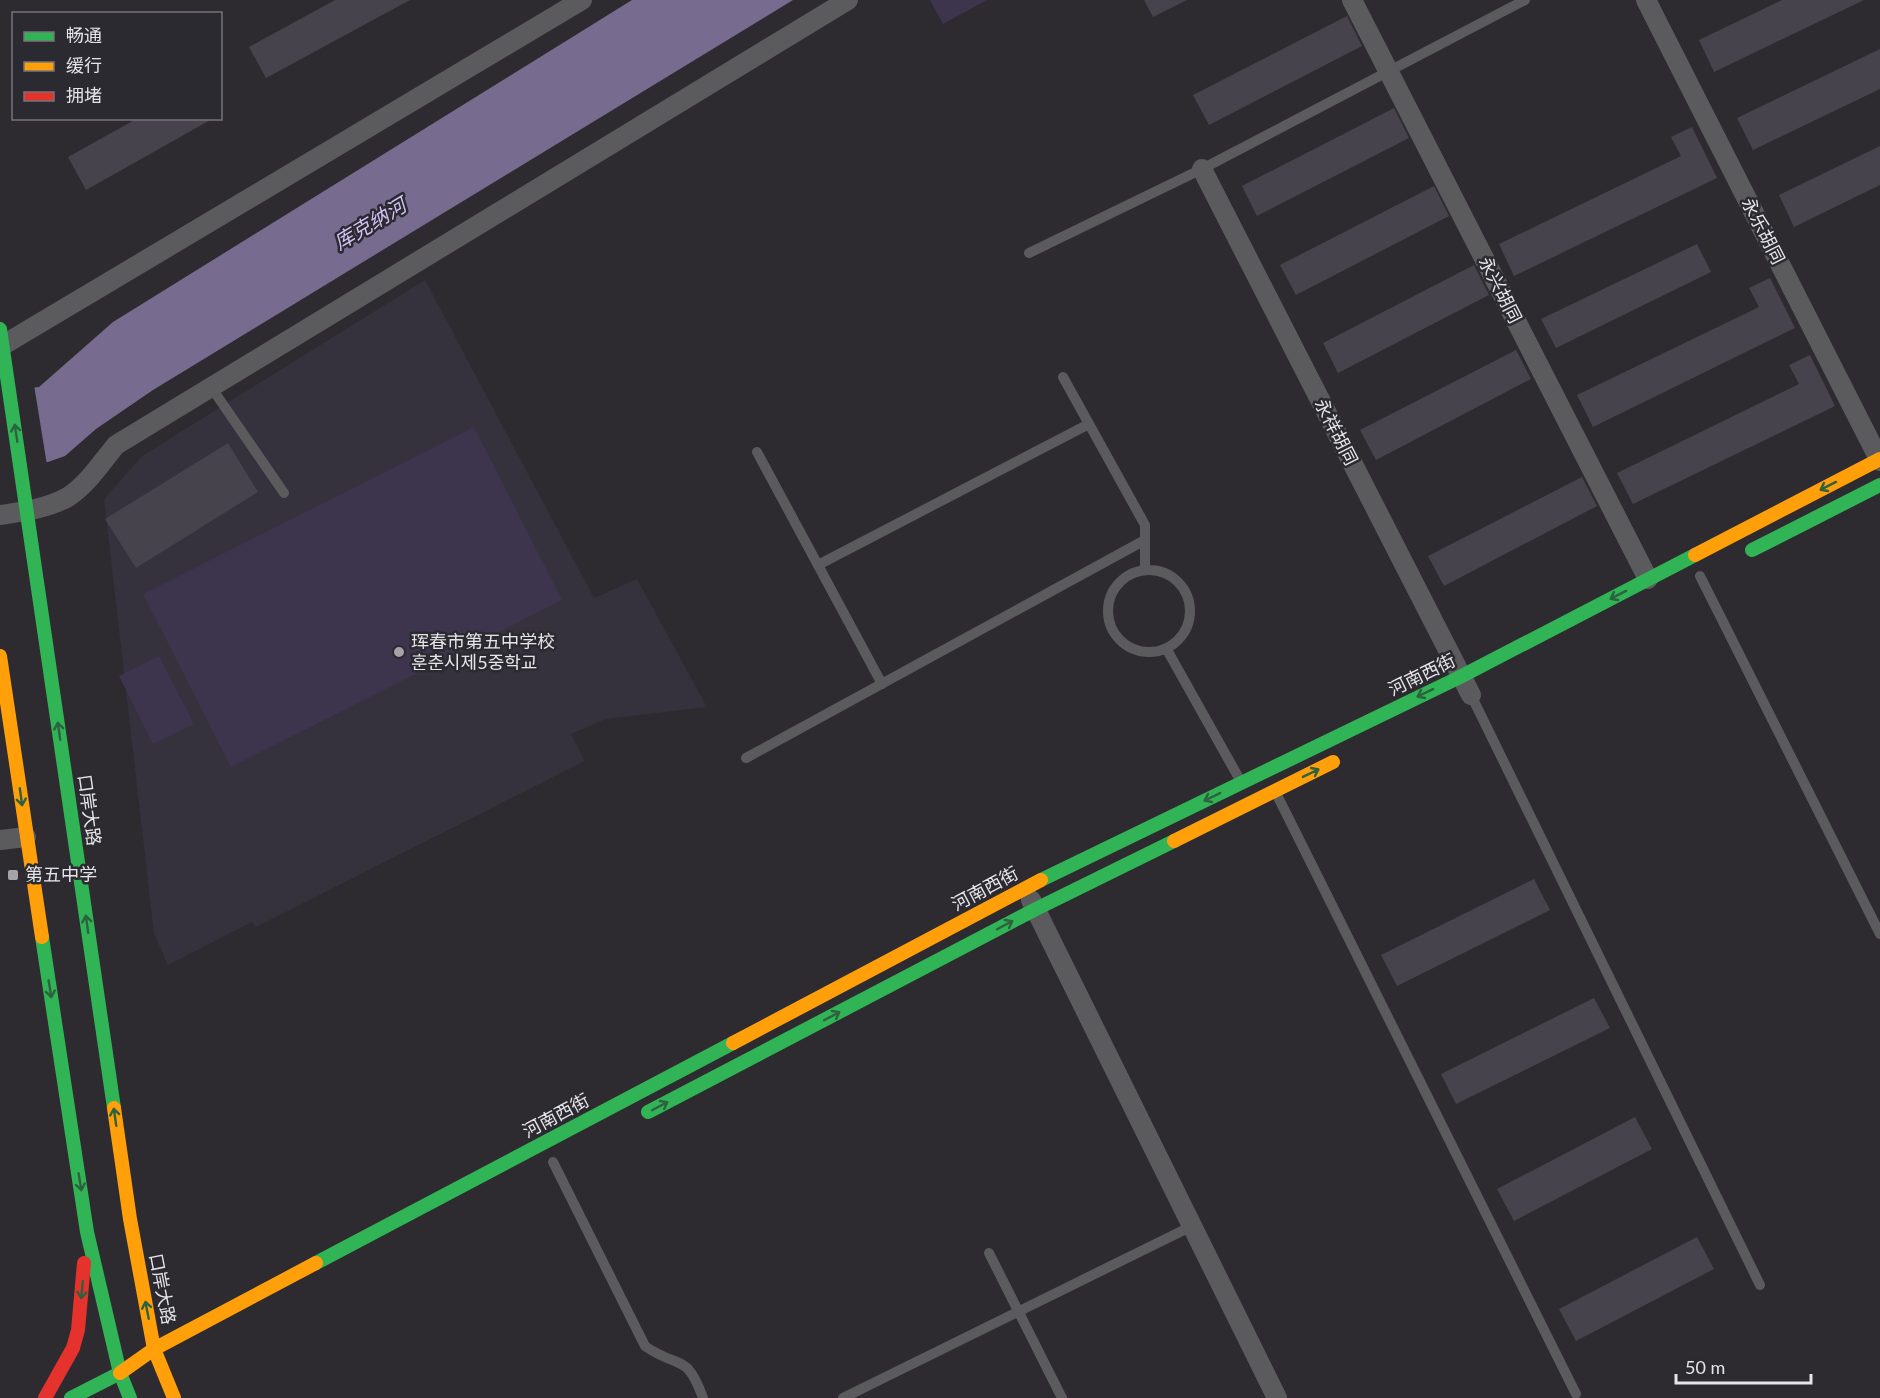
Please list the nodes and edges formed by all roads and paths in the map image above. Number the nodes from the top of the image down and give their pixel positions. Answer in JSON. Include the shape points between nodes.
{"nodes":[{"id":1,"x":582,"y":0,"type":"edge"},
{"id":2,"x":848,"y":0,"type":"edge"},
{"id":3,"x":1352,"y":0,"type":"edge"},
{"id":4,"x":1525,"y":0,"type":"edge"},
{"id":5,"x":1646,"y":0,"type":"edge"},
{"id":6,"x":1389,"y":72,"type":"junction"},
{"id":7,"x":1202,"y":169,"type":"junction"},
{"id":8,"x":1029,"y":253,"type":"dead end"},
{"id":9,"x":1,"y":341,"type":"edge"},
{"id":10,"x":1063,"y":377,"type":"dead end"},
{"id":11,"x":211,"y":387,"type":"junction"},
{"id":12,"x":1089,"y":424,"type":"junction"},
{"id":13,"x":757,"y":452,"type":"dead end"},
{"id":14,"x":1880,"y":460,"type":"edge"},
{"id":15,"x":1880,"y":485,"type":"edge"},
{"id":16,"x":284,"y":493,"type":"dead end"},
{"id":17,"x":27,"y":511,"type":"junction"},
{"id":18,"x":0,"y":515,"type":"edge"},
{"id":19,"x":1145,"y":540,"type":"junction"},
{"id":20,"x":1742,"y":555,"type":"dead end"},
{"id":21,"x":818,"y":565,"type":"junction"},
{"id":22,"x":1145,"y":570,"type":"junction"},
{"id":23,"x":1700,"y":576,"type":"dead end"},
{"id":24,"x":1648,"y":579,"type":"junction"},
{"id":25,"x":1166,"y":648,"type":"junction"},
{"id":26,"x":0,"y":656,"type":"edge"},
{"id":27,"x":1460,"y":676,"type":"junction"},
{"id":28,"x":882,"y":684,"type":"junction"},
{"id":29,"x":1471,"y":695,"type":"joint"},
{"id":30,"x":1347,"y":756,"type":"dead end"},
{"id":31,"x":746,"y":758,"type":"dead end"},
{"id":32,"x":1241,"y":783,"type":"junction"},
{"id":33,"x":1275,"y":791,"type":"junction"},
{"id":34,"x":27,"y":837,"type":"junction"},
{"id":35,"x":0,"y":840,"type":"edge"},
{"id":36,"x":1025,"y":888,"type":"junction"},
{"id":37,"x":1035,"y":909,"type":"junction"},
{"id":38,"x":1880,"y":934,"type":"edge"},
{"id":39,"x":637,"y":1118,"type":"dead end"},
{"id":40,"x":553,"y":1162,"type":"dead end"},
{"id":41,"x":1192,"y":1226,"type":"junction"},
{"id":42,"x":87,"y":1232,"type":"junction"},
{"id":43,"x":989,"y":1253,"type":"dead end"},
{"id":44,"x":1760,"y":1285,"type":"dead end"},
{"id":45,"x":1018,"y":1312,"type":"junction"},
{"id":46,"x":154,"y":1349,"type":"junction"},
{"id":47,"x":166,"y":1363,"type":"junction"},
{"id":48,"x":120,"y":1373,"type":"junction"},
{"id":49,"x":1576,"y":1394,"type":"dead end"},
{"id":50,"x":45,"y":1398,"type":"edge"},
{"id":51,"x":70,"y":1398,"type":"edge"},
{"id":52,"x":130,"y":1398,"type":"edge"},
{"id":53,"x":174,"y":1398,"type":"edge"},
{"id":54,"x":703,"y":1398,"type":"edge"},
{"id":55,"x":843,"y":1398,"type":"edge"},
{"id":56,"x":1062,"y":1398,"type":"edge"},
{"id":57,"x":1277,"y":1398,"type":"edge"}],
"edges":[{"from":1,"to":9,"type":"street"},
{"from":2,"to":11,"type":"street"},
{"from":3,"to":6,"type":"street","name":"永兴胡同"},
{"from":4,"to":6,"type":"lane"},
{"from":5,"to":14,"type":"street","name":"永乐胡同"},
{"from":6,"to":7,"type":"lane"},
{"from":6,"to":24,"type":"street","name":"永兴胡同"},
{"from":7,"to":8,"type":"lane"},
{"from":7,"to":27,"type":"street","name":"永祥胡同"},
{"from":17,"to":9,"type":"main road","name":"口岸大路","one_way":true},
{"from":10,"to":12,"type":"lane"},
{"from":11,"to":16,"type":"lane"},
{"from":11,"to":17,"type":"street","via":[[116,444],[68,497]]},
{"from":12,"to":19,"type":"lane","via":[[1145,525]]},
{"from":12,"to":21,"type":"lane"},
{"from":13,"to":21,"type":"lane"},
{"from":14,"to":24,"type":"main road","name":"河南西街","one_way":true},
{"from":15,"to":20,"type":"main road"},
{"from":17,"to":18,"type":"street"},
{"from":46,"to":17,"type":"main road","name":"口岸大路","one_way":true,"via":[[130,1219]]},
{"from":19,"to":22,"type":"lane"},
{"from":19,"to":28,"type":"lane"},
{"from":21,"to":28,"type":"lane"},
{"from":22,"to":25,"type":"lane","via":[[1172,577],[1188,597],[1190,610],[1183,635]]},
{"from":22,"to":25,"type":"lane","via":[[1131,574],[1112,593],[1109,621],[1124,644],[1136,650]]},
{"from":23,"to":38,"type":"lane"},
{"from":24,"to":27,"type":"main road","name":"河南西街","one_way":true},
{"from":25,"to":32,"type":"lane"},
{"from":26,"to":34,"type":"main road","one_way":true},
{"from":27,"to":29,"type":"street","name":"永祥胡同"},
{"from":27,"to":32,"type":"main road","name":"河南西街","one_way":true},
{"from":28,"to":31,"type":"lane"},
{"from":29,"to":44,"type":"lane"},
{"from":33,"to":30,"type":"main road","one_way":true},
{"from":32,"to":36,"type":"main road","name":"河南西街","one_way":true},
{"from":33,"to":37,"type":"main road"},
{"from":33,"to":49,"type":"lane"},
{"from":34,"to":35,"type":"street"},
{"from":34,"to":42,"type":"main road","one_way":true},
{"from":36,"to":37,"type":"street"},
{"from":36,"to":46,"type":"main road","name":"河南西街"},
{"from":39,"to":37,"type":"main road","one_way":true},
{"from":37,"to":41,"type":"street"},
{"from":40,"to":54,"type":"lane","via":[[645,1346],[687,1365]]},
{"from":41,"to":45,"type":"lane"},
{"from":41,"to":57,"type":"street"},
{"from":42,"to":48,"type":"main road"},
{"from":42,"to":50,"type":"main road","one_way":true,"via":[[78,1330],[73,1348]]},
{"from":43,"to":45,"type":"lane"},
{"from":45,"to":55,"type":"lane"},
{"from":45,"to":56,"type":"lane"},
{"from":46,"to":47,"type":"main road","name":"口岸大路"},
{"from":46,"to":48,"type":"main road","name":"河南西街"},
{"from":47,"to":48,"type":"main road","name":"河南西街"},
{"from":47,"to":53,"type":"main road","name":"口岸大路"},
{"from":48,"to":51,"type":"main road","name":"河南西街"},
{"from":48,"to":52,"type":"main road"}]}
